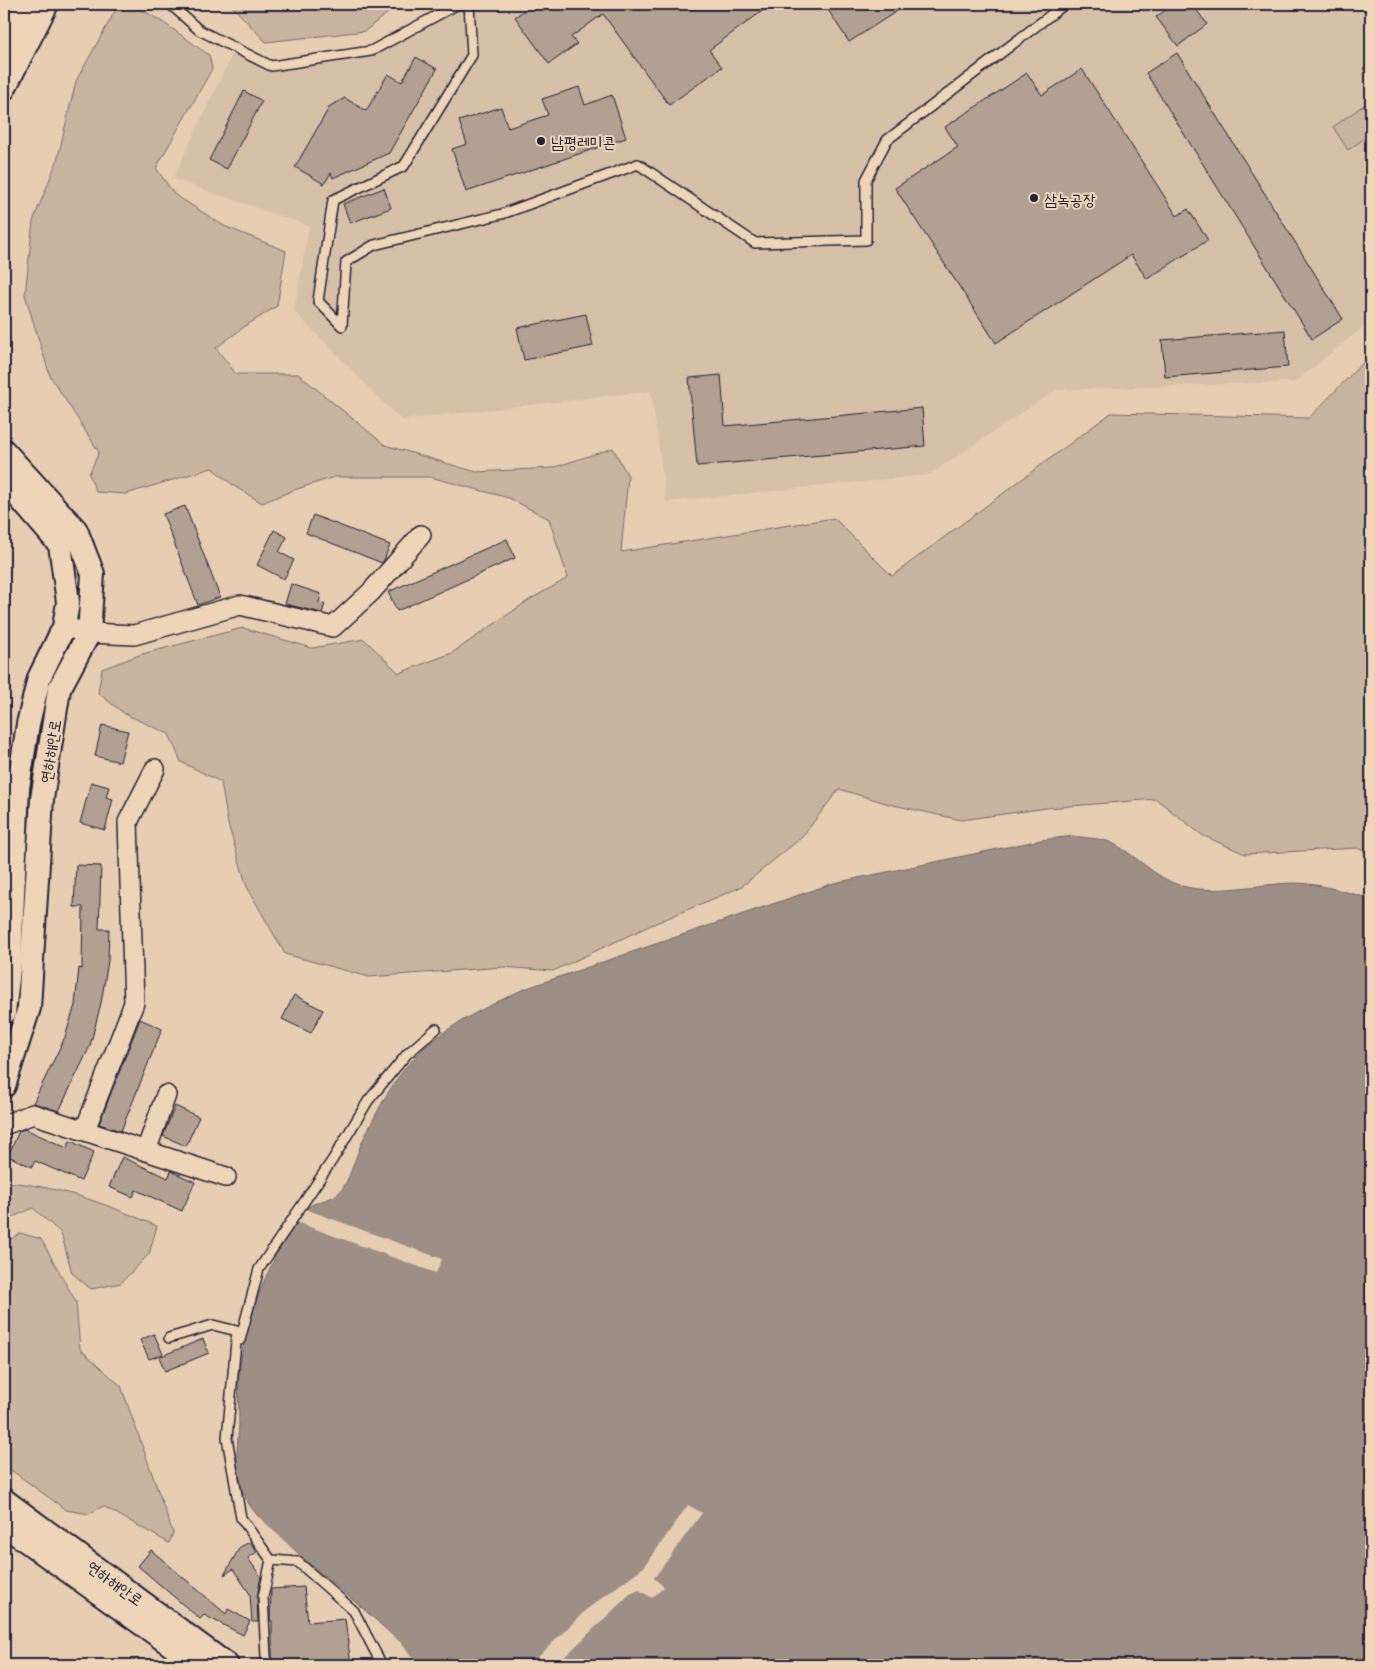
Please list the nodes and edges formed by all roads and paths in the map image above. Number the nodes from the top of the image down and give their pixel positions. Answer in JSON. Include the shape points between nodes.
{"nodes":[{"id":1,"x":23,"y":4,"type":"edge"},
{"id":2,"x":46,"y":4,"type":"edge"},
{"id":3,"x":170,"y":4,"type":"edge"},
{"id":4,"x":458,"y":4,"type":"edge"},
{"id":5,"x":469,"y":4,"type":"edge"},
{"id":6,"x":1065,"y":4,"type":"edge"},
{"id":7,"x":4,"y":44,"type":"edge"},
{"id":8,"x":4,"y":88,"type":"edge"},
{"id":9,"x":4,"y":451,"type":"edge"},
{"id":10,"x":4,"y":480,"type":"edge"},
{"id":11,"x":421,"y":534,"type":"dead end"},
{"id":12,"x":64,"y":627,"type":"junction"},
{"id":13,"x":89,"y":633,"type":"junction"},
{"id":14,"x":155,"y":768,"type":"dead end"},
{"id":15,"x":4,"y":1014,"type":"edge"},
{"id":16,"x":436,"y":1029,"type":"dead end"},
{"id":17,"x":4,"y":1086,"type":"edge"},
{"id":18,"x":166,"y":1095,"type":"dead end"},
{"id":19,"x":4,"y":1125,"type":"edge"},
{"id":20,"x":85,"y":1130,"type":"junction"},
{"id":21,"x":146,"y":1151,"type":"junction"},
{"id":22,"x":226,"y":1177,"type":"dead end"},
{"id":23,"x":169,"y":1338,"type":"dead end"},
{"id":24,"x":232,"y":1367,"type":"junction"},
{"id":25,"x":4,"y":1500,"type":"edge"},
{"id":26,"x":4,"y":1525,"type":"edge"},
{"id":27,"x":271,"y":1560,"type":"junction"},
{"id":28,"x":198,"y":1665,"type":"edge"},
{"id":29,"x":226,"y":1665,"type":"edge"},
{"id":30,"x":268,"y":1665,"type":"edge"},
{"id":31,"x":382,"y":1665,"type":"edge"}],
"edges":[{"from":1,"to":7,"type":"street"},
{"from":2,"to":8,"type":"street"},
{"from":3,"to":4,"type":"lane","via":[[199,30],[271,66],[371,51]]},
{"from":5,"to":6,"type":"lane","via":[[472,55],[404,166],[333,200],[318,301],[342,326],[346,262],[374,245],[502,214],[638,164],[755,243],[866,240],[866,180],[887,140]]},
{"from":9,"to":13,"type":"street","name":"연하해안로","via":[[76,530],[93,574]]},
{"from":10,"to":12,"type":"street","name":"연하해안로","via":[[60,545],[68,602]]},
{"from":11,"to":13,"type":"street","via":[[370,592],[333,627],[240,605],[134,635]]},
{"from":12,"to":13,"type":"street"},
{"from":12,"to":15,"type":"street","name":"연하해안로","via":[[39,678],[18,788],[10,960]]},
{"from":13,"to":17,"type":"street","name":"연하해안로","via":[[59,689],[42,799],[29,1008]]},
{"from":14,"to":20,"type":"street","via":[[128,822],[134,1002]]},
{"from":16,"to":24,"type":"lane","via":[[407,1054],[368,1101],[259,1269]]},
{"from":18,"to":21,"type":"street"},
{"from":19,"to":20,"type":"street","via":[[33,1114]]},
{"from":20,"to":21,"type":"street"},
{"from":21,"to":22,"type":"street"},
{"from":23,"to":24,"type":"lane","via":[[213,1325],[237,1331]]},
{"from":24,"to":27,"type":"lane","via":[[227,1438],[241,1518]]},
{"from":25,"to":29,"type":"street","name":"연하해안로"},
{"from":26,"to":28,"type":"street","name":"연하해안로"},
{"from":27,"to":30,"type":"lane","via":[[263,1597]]},
{"from":27,"to":31,"type":"lane","via":[[298,1562],[354,1611]]}]}
